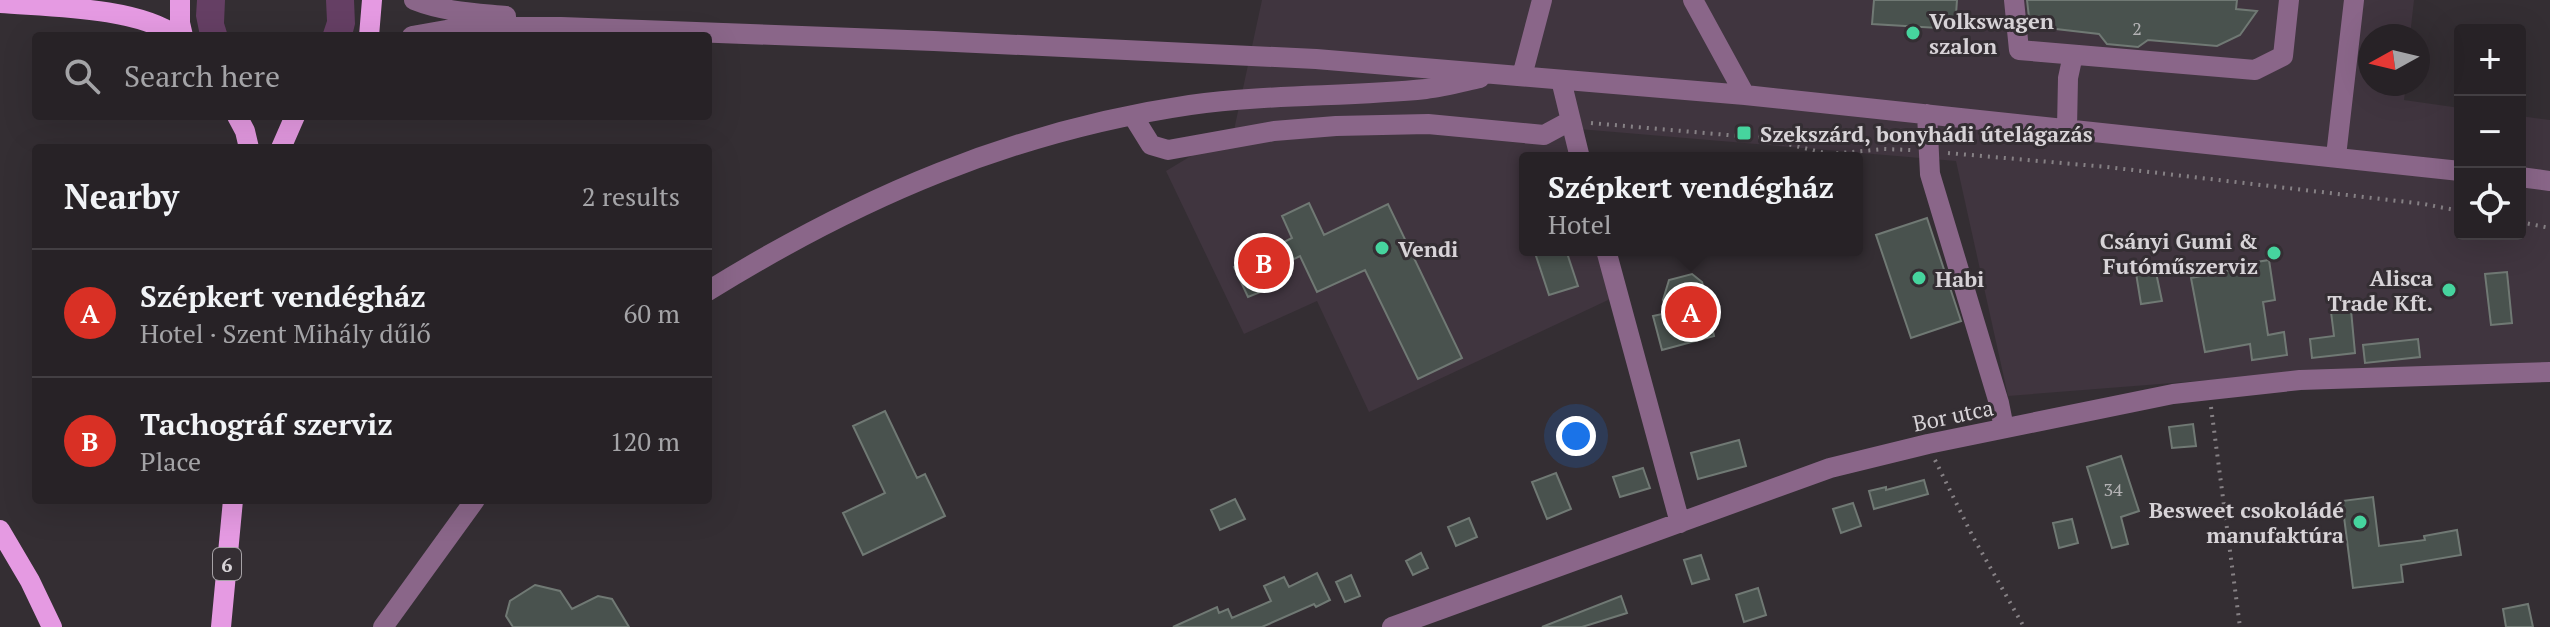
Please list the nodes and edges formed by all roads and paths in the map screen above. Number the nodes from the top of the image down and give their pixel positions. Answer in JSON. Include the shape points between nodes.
{"nodes":[{"id":1,"x":180,"y":0,"type":"edge"},
{"id":2,"x":372,"y":0,"type":"edge"},
{"id":3,"x":414,"y":0,"type":"edge"},
{"id":4,"x":1542,"y":0,"type":"edge"},
{"id":5,"x":1693,"y":0,"type":"edge"},
{"id":6,"x":2014,"y":0,"type":"edge"},
{"id":7,"x":2289,"y":0,"type":"edge"},
{"id":8,"x":2354,"y":0,"type":"edge"},
{"id":9,"x":0,"y":3,"type":"edge"},
{"id":10,"x":561,"y":27,"type":"junction"},
{"id":11,"x":171,"y":32,"type":"edge"},
{"id":12,"x":182,"y":32,"type":"edge"},
{"id":13,"x":369,"y":32,"type":"edge"},
{"id":14,"x":435,"y":32,"type":"edge"},
{"id":15,"x":694,"y":32,"type":"edge"},
{"id":16,"x":712,"y":33,"type":"edge"},
{"id":17,"x":2073,"y":55,"type":"junction"},
{"id":18,"x":1512,"y":75,"type":"junction"},
{"id":19,"x":1561,"y":80,"type":"junction"},
{"id":20,"x":1745,"y":95,"type":"junction"},
{"id":21,"x":1927,"y":114,"type":"junction"},
{"id":22,"x":1133,"y":116,"type":"junction"},
{"id":23,"x":239,"y":120,"type":"edge"},
{"id":24,"x":293,"y":120,"type":"edge"},
{"id":25,"x":1570,"y":121,"type":"junction"},
{"id":26,"x":2067,"y":128,"type":"junction"},
{"id":27,"x":248,"y":144,"type":"edge"},
{"id":28,"x":283,"y":144,"type":"edge"},
{"id":29,"x":1923,"y":151,"type":"dead end"},
{"id":30,"x":1578,"y":152,"type":"edge"},
{"id":31,"x":1821,"y":152,"type":"edge"},
{"id":32,"x":1858,"y":152,"type":"edge"},
{"id":33,"x":1946,"y":153,"type":"dead end"},
{"id":34,"x":2336,"y":156,"type":"junction"},
{"id":35,"x":2454,"y":170,"type":"edge"},
{"id":36,"x":2526,"y":178,"type":"edge"},
{"id":37,"x":2550,"y":181,"type":"edge"},
{"id":38,"x":2454,"y":210,"type":"edge"},
{"id":39,"x":2526,"y":223,"type":"edge"},
{"id":40,"x":2550,"y":228,"type":"edge"},
{"id":41,"x":1608,"y":256,"type":"edge"},
{"id":42,"x":712,"y":289,"type":"edge"},
{"id":43,"x":2550,"y":372,"type":"edge"},
{"id":44,"x":2209,"y":390,"type":"junction"},
{"id":45,"x":2004,"y":428,"type":"junction"},
{"id":46,"x":1928,"y":444,"type":"junction"},
{"id":47,"x":233,"y":504,"type":"edge"},
{"id":48,"x":472,"y":504,"type":"edge"},
{"id":49,"x":1680,"y":523,"type":"junction"},
{"id":50,"x":0,"y":530,"type":"edge"},
{"id":51,"x":52,"y":627,"type":"edge"},
{"id":52,"x":221,"y":627,"type":"edge"},
{"id":53,"x":383,"y":627,"type":"edge"},
{"id":54,"x":1392,"y":627,"type":"edge"},
{"id":55,"x":2024,"y":627,"type":"edge"},
{"id":56,"x":2240,"y":627,"type":"edge"}],
"edges":[{"from":1,"to":12,"type":"main road"},
{"from":2,"to":13,"type":"main road"},
{"from":3,"to":10,"type":"street"},
{"from":4,"to":18,"type":"street"},
{"from":5,"to":20,"type":"street"},
{"from":6,"to":17,"type":"street","via":[[2019,50]]},
{"from":7,"to":17,"type":"street","via":[[2283,56],[2255,70]]},
{"from":8,"to":34,"type":"street"},
{"from":9,"to":11,"type":"main road","via":[[121,14]]},
{"from":10,"to":14,"type":"street"},
{"from":10,"to":15,"type":"street"},
{"from":16,"to":18,"type":"street","via":[[1252,56]]},
{"from":17,"to":26,"type":"street"},
{"from":18,"to":19,"type":"street"},
{"from":18,"to":22,"type":"street","via":[[1428,89],[1280,96]]},
{"from":19,"to":20,"type":"street"},
{"from":19,"to":25,"type":"street"},
{"from":20,"to":21,"type":"street"},
{"from":21,"to":26,"type":"street"},
{"from":21,"to":45,"type":"street","via":[[1930,174]]},
{"from":22,"to":25,"type":"street","via":[[1151,145],[1168,150],[1336,126],[1428,124],[1544,135]]},
{"from":22,"to":42,"type":"street","via":[[1031,140],[917,179],[837,217]]},
{"from":23,"to":27,"type":"main road"},
{"from":24,"to":28,"type":"main road"},
{"from":25,"to":30,"type":"street"},
{"from":25,"to":31,"type":"path","via":[[1762,138]]},
{"from":26,"to":34,"type":"street"},
{"from":29,"to":32,"type":"path"},
{"from":33,"to":38,"type":"path"},
{"from":34,"to":35,"type":"street"},
{"from":36,"to":37,"type":"street"},
{"from":39,"to":40,"type":"path"},
{"from":41,"to":49,"type":"street"},
{"from":43,"to":44,"type":"street","name":"Bor utca","via":[[2300,380]]},
{"from":44,"to":45,"type":"street","name":"Bor utca"},
{"from":44,"to":56,"type":"path"},
{"from":45,"to":46,"type":"street","name":"Bor utca"},
{"from":46,"to":49,"type":"street","name":"Bor utca","via":[[1830,468]]},
{"from":46,"to":55,"type":"path"},
{"from":47,"to":52,"type":"main road","number":"6"},
{"from":48,"to":53,"type":"street"},
{"from":49,"to":54,"type":"street","name":"Bor utca"},
{"from":50,"to":51,"type":"main road"}]}
